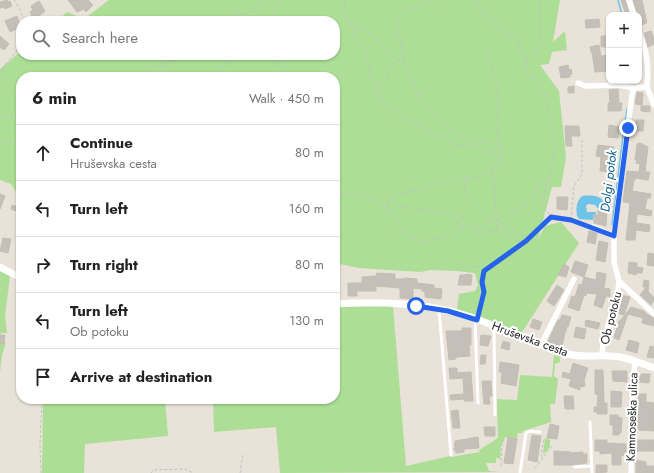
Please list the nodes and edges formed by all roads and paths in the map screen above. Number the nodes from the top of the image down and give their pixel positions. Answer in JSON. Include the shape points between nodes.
{"nodes":[{"id":1,"x":14,"y":0,"type":"edge"},
{"id":2,"x":261,"y":0,"type":"edge"},
{"id":3,"x":279,"y":0,"type":"edge"},
{"id":4,"x":345,"y":0,"type":"edge"},
{"id":5,"x":434,"y":0,"type":"edge"},
{"id":6,"x":476,"y":0,"type":"edge"},
{"id":7,"x":541,"y":0,"type":"edge"},
{"id":8,"x":629,"y":0,"type":"edge"},
{"id":9,"x":633,"y":12,"type":"edge"},
{"id":10,"x":23,"y":16,"type":"edge"},
{"id":11,"x":234,"y":16,"type":"edge"},
{"id":12,"x":272,"y":16,"type":"edge"},
{"id":13,"x":346,"y":17,"type":"junction"},
{"id":14,"x":642,"y":41,"type":"edge"},
{"id":15,"x":486,"y":50,"type":"dead end"},
{"id":16,"x":16,"y":52,"type":"edge"},
{"id":17,"x":528,"y":58,"type":"junction"},
{"id":18,"x":173,"y":60,"type":"edge"},
{"id":19,"x":232,"y":60,"type":"edge"},
{"id":20,"x":276,"y":60,"type":"edge"},
{"id":21,"x":404,"y":61,"type":"junction"},
{"id":22,"x":145,"y":72,"type":"edge"},
{"id":23,"x":216,"y":72,"type":"edge"},
{"id":24,"x":286,"y":72,"type":"edge"},
{"id":25,"x":0,"y":83,"type":"edge"},
{"id":26,"x":578,"y":83,"type":"dead end"},
{"id":27,"x":647,"y":86,"type":"junction"},
{"id":28,"x":634,"y":88,"type":"junction"},
{"id":29,"x":379,"y":93,"type":"junction"},
{"id":30,"x":654,"y":105,"type":"edge"},
{"id":31,"x":16,"y":116,"type":"edge"},
{"id":32,"x":0,"y":117,"type":"edge"},
{"id":33,"x":0,"y":139,"type":"edge"},
{"id":34,"x":582,"y":140,"type":"dead end"},
{"id":35,"x":471,"y":141,"type":"junction"},
{"id":36,"x":16,"y":142,"type":"edge"},
{"id":37,"x":470,"y":144,"type":"junction"},
{"id":38,"x":500,"y":147,"type":"junction"},
{"id":39,"x":502,"y":159,"type":"junction"},
{"id":40,"x":491,"y":169,"type":"junction"},
{"id":41,"x":550,"y":178,"type":"junction"},
{"id":42,"x":465,"y":179,"type":"junction"},
{"id":43,"x":340,"y":193,"type":"edge"},
{"id":44,"x":387,"y":201,"type":"junction"},
{"id":45,"x":392,"y":213,"type":"junction"},
{"id":46,"x":551,"y":217,"type":"junction"},
{"id":47,"x":496,"y":220,"type":"junction"},
{"id":48,"x":571,"y":220,"type":"junction"},
{"id":49,"x":468,"y":227,"type":"junction"},
{"id":50,"x":593,"y":227,"type":"joint"},
{"id":51,"x":497,"y":231,"type":"junction"},
{"id":52,"x":536,"y":232,"type":"junction"},
{"id":53,"x":477,"y":234,"type":"dead end"},
{"id":54,"x":614,"y":236,"type":"junction"},
{"id":55,"x":526,"y":241,"type":"junction"},
{"id":56,"x":489,"y":266,"type":"junction"},
{"id":57,"x":0,"y":267,"type":"edge"},
{"id":58,"x":457,"y":268,"type":"dead end"},
{"id":59,"x":16,"y":275,"type":"edge"},
{"id":60,"x":574,"y":279,"type":"dead end"},
{"id":61,"x":619,"y":282,"type":"junction"},
{"id":62,"x":340,"y":304,"type":"edge"},
{"id":63,"x":439,"y":309,"type":"junction"},
{"id":64,"x":654,"y":314,"type":"edge"},
{"id":65,"x":476,"y":319,"type":"junction"},
{"id":66,"x":494,"y":326,"type":"junction"},
{"id":67,"x":541,"y":345,"type":"junction"},
{"id":68,"x":602,"y":355,"type":"junction"},
{"id":69,"x":635,"y":361,"type":"junction"},
{"id":70,"x":654,"y":368,"type":"edge"},
{"id":71,"x":478,"y":403,"type":"dead end"},
{"id":72,"x":42,"y":404,"type":"edge"},
{"id":73,"x":495,"y":415,"type":"dead end"},
{"id":74,"x":590,"y":422,"type":"dead end"},
{"id":75,"x":540,"y":432,"type":"dead end"},
{"id":76,"x":544,"y":439,"type":"dead end"},
{"id":77,"x":504,"y":441,"type":"dead end"},
{"id":78,"x":553,"y":445,"type":"dead end"},
{"id":79,"x":546,"y":453,"type":"junction"},
{"id":80,"x":244,"y":454,"type":"dead end"},
{"id":81,"x":451,"y":455,"type":"dead end"},
{"id":82,"x":501,"y":466,"type":"dead end"},
{"id":83,"x":591,"y":466,"type":"junction"},
{"id":84,"x":516,"y":467,"type":"dead end"},
{"id":85,"x":520,"y":467,"type":"junction"},
{"id":86,"x":574,"y":467,"type":"dead end"},
{"id":87,"x":535,"y":468,"type":"dead end"},
{"id":88,"x":41,"y":473,"type":"edge"},
{"id":89,"x":151,"y":473,"type":"edge"},
{"id":90,"x":193,"y":473,"type":"edge"},
{"id":91,"x":240,"y":473,"type":"edge"},
{"id":92,"x":520,"y":473,"type":"edge"},
{"id":93,"x":592,"y":473,"type":"edge"},
{"id":94,"x":631,"y":473,"type":"edge"}],
"edges":[{"from":1,"to":10,"type":"path"},
{"from":2,"to":11,"type":"path","via":[[257,7],[246,14]]},
{"from":3,"to":12,"type":"path"},
{"from":4,"to":13,"type":"path"},
{"from":5,"to":21,"type":"path","via":[[407,10],[400,14],[397,20]]},
{"from":6,"to":17,"type":"path","via":[[489,22],[516,36],[523,57]]},
{"from":7,"to":17,"type":"path","via":[[540,42],[535,56]]},
{"from":8,"to":9,"type":"street"},
{"from":13,"to":21,"type":"path","via":[[354,26],[376,37],[384,50]]},
{"from":13,"to":29,"type":"path","via":[[356,39],[366,52],[371,79]]},
{"from":14,"to":27,"type":"street","via":[[649,70]]},
{"from":15,"to":38,"type":"path","via":[[499,97],[496,130]]},
{"from":16,"to":25,"type":"path","via":[[4,66]]},
{"from":17,"to":41,"type":"path","via":[[526,68],[528,74],[542,85],[556,143]]},
{"from":18,"to":22,"type":"path"},
{"from":19,"to":23,"type":"path"},
{"from":20,"to":24,"type":"path"},
{"from":21,"to":29,"type":"path","via":[[395,62],[389,68],[388,77],[379,84]]},
{"from":21,"to":35,"type":"path","via":[[418,97],[448,129]]},
{"from":26,"to":28,"type":"street","via":[[586,86],[619,84]]},
{"from":27,"to":28,"type":"street"},
{"from":27,"to":30,"type":"street"},
{"from":28,"to":54,"type":"street","name":"Ob potoku"},
{"from":29,"to":37,"type":"path","via":[[384,104],[407,119],[456,145]]},
{"from":31,"to":32,"type":"path"},
{"from":33,"to":36,"type":"path","via":[[4,142]]},
{"from":34,"to":48,"type":"path","via":[[582,174],[574,186]]},
{"from":35,"to":37,"type":"path"},
{"from":35,"to":38,"type":"path"},
{"from":37,"to":39,"type":"path"},
{"from":38,"to":39,"type":"path","via":[[503,151]]},
{"from":39,"to":40,"type":"path"},
{"from":40,"to":42,"type":"path"},
{"from":40,"to":47,"type":"path","via":[[494,179]]},
{"from":41,"to":46,"type":"path","via":[[544,187],[543,205]]},
{"from":41,"to":47,"type":"path","via":[[538,184],[532,199],[526,205]]},
{"from":42,"to":44,"type":"path","via":[[439,182]]},
{"from":42,"to":47,"type":"path","via":[[466,199]]},
{"from":43,"to":45,"type":"path","via":[[359,194],[382,204]]},
{"from":44,"to":45,"type":"path"},
{"from":44,"to":49,"type":"path","via":[[398,206],[459,216],[465,218],[457,223]]},
{"from":45,"to":49,"type":"path","via":[[402,231],[414,239],[424,241]]},
{"from":46,"to":48,"type":"path"},
{"from":46,"to":52,"type":"path"},
{"from":47,"to":49,"type":"path"},
{"from":47,"to":51,"type":"path"},
{"from":47,"to":52,"type":"path","via":[[519,234],[526,236]]},
{"from":48,"to":50,"type":"path"},
{"from":50,"to":54,"type":"street"},
{"from":51,"to":53,"type":"path"},
{"from":51,"to":55,"type":"path","via":[[518,241]]},
{"from":52,"to":55,"type":"path"},
{"from":54,"to":61,"type":"street","name":"Ob potoku","via":[[614,262]]},
{"from":55,"to":56,"type":"path"},
{"from":56,"to":58,"type":"path"},
{"from":56,"to":65,"type":"path","via":[[484,271],[484,292]]},
{"from":57,"to":59,"type":"street"},
{"from":60,"to":67,"type":"street"},
{"from":61,"to":64,"type":"street"},
{"from":61,"to":68,"type":"street","name":"Ob potoku"},
{"from":62,"to":63,"type":"street","name":"Hruševska cesta","via":[[392,303]]},
{"from":63,"to":65,"type":"street","name":"Hruševska cesta"},
{"from":63,"to":81,"type":"lane"},
{"from":65,"to":66,"type":"street","name":"Hruševska cesta"},
{"from":65,"to":71,"type":"lane"},
{"from":66,"to":67,"type":"street","name":"Hruševska cesta"},
{"from":66,"to":73,"type":"lane"},
{"from":67,"to":68,"type":"street","name":"Hruševska cesta","via":[[569,355]]},
{"from":68,"to":69,"type":"street","name":"Hruševska cesta"},
{"from":69,"to":70,"type":"street","name":"Hruševska cesta"},
{"from":69,"to":94,"type":"street","name":"Kamnoseška ulica"},
{"from":72,"to":88,"type":"path"},
{"from":74,"to":83,"type":"lane"},
{"from":75,"to":85,"type":"lane","via":[[526,433]]},
{"from":76,"to":79,"type":"path","via":[[541,456]]},
{"from":77,"to":82,"type":"path"},
{"from":78,"to":79,"type":"path"},
{"from":79,"to":87,"type":"path"},
{"from":80,"to":91,"type":"path"},
{"from":83,"to":86,"type":"lane"},
{"from":83,"to":93,"type":"lane"},
{"from":84,"to":85,"type":"lane"},
{"from":85,"to":92,"type":"lane"},
{"from":89,"to":90,"type":"path","via":[[153,470],[185,469]]}]}
